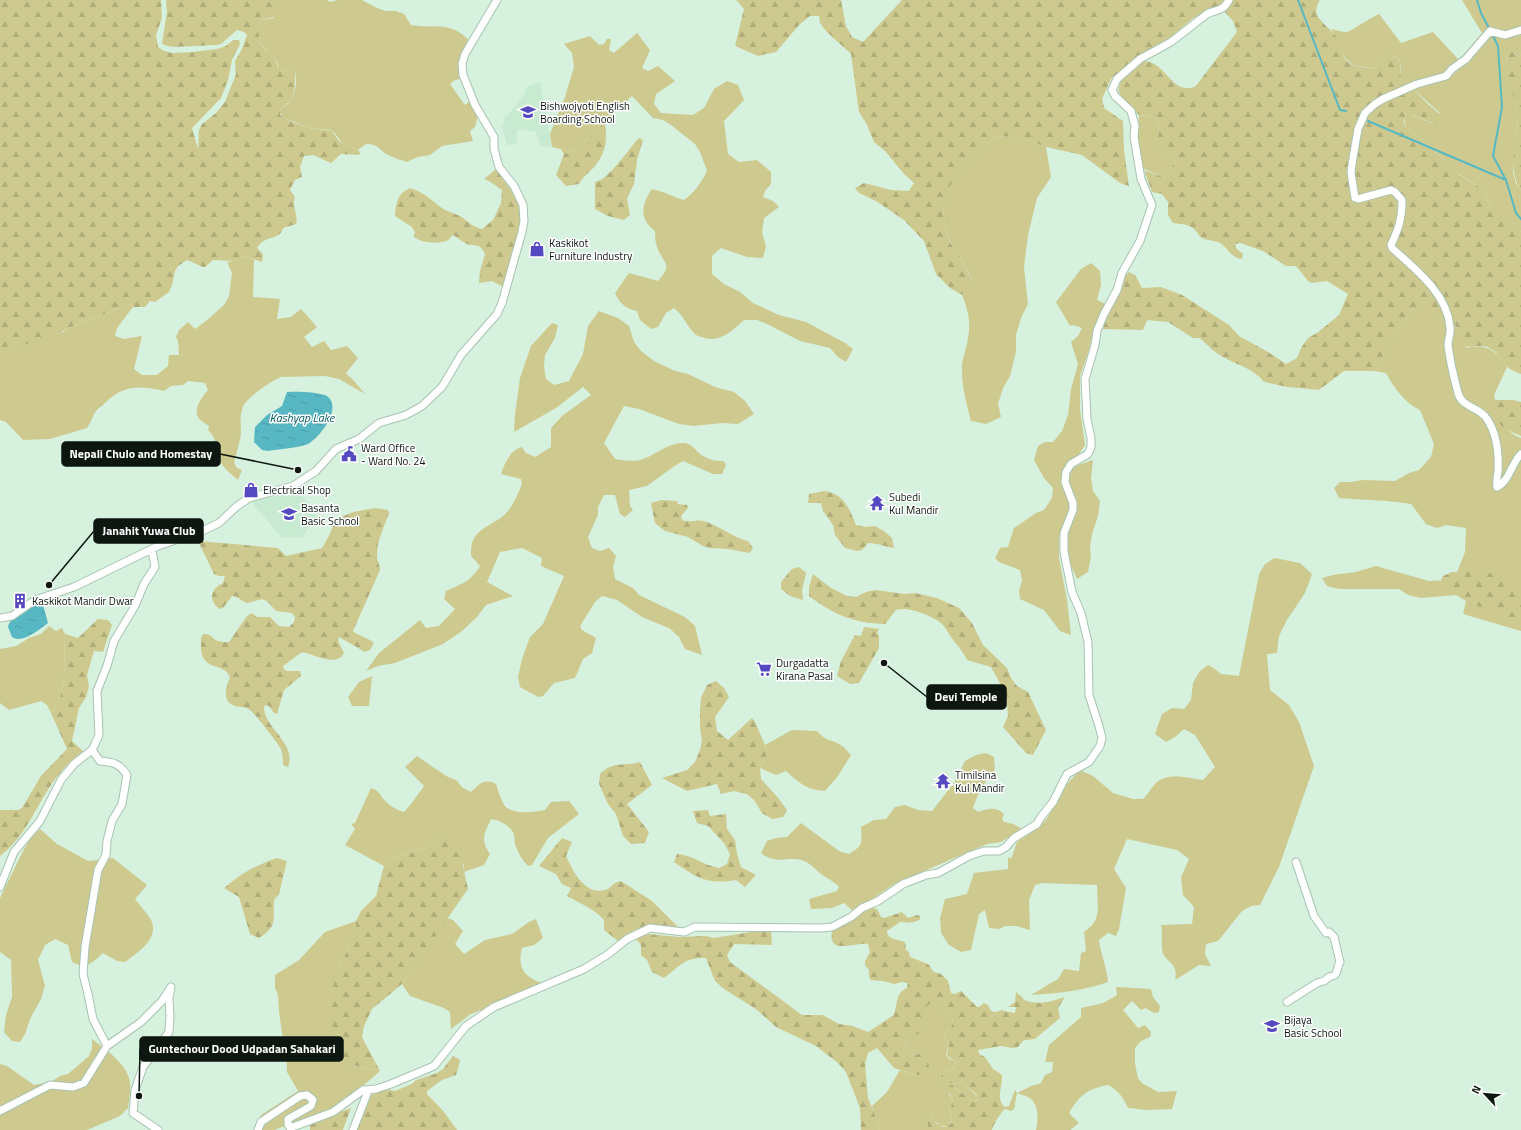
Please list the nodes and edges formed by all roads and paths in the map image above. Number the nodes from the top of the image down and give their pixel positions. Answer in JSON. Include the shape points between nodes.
{"nodes":[{"id":1,"x":497,"y":0,"type":"edge"},
{"id":2,"x":1229,"y":0,"type":"edge"},
{"id":3,"x":1521,"y":30,"type":"edge"},
{"id":4,"x":1521,"y":454,"type":"edge"},
{"id":5,"x":152,"y":550,"type":"junction"},
{"id":6,"x":0,"y":618,"type":"edge"},
{"id":7,"x":92,"y":750,"type":"junction"},
{"id":8,"x":1296,"y":862,"type":"dead end"},
{"id":9,"x":0,"y":886,"type":"edge"},
{"id":10,"x":1287,"y":1002,"type":"dead end"},
{"id":11,"x":107,"y":1046,"type":"junction"},
{"id":12,"x":363,"y":1090,"type":"junction"},
{"id":13,"x":0,"y":1111,"type":"edge"},
{"id":14,"x":158,"y":1130,"type":"edge"},
{"id":15,"x":258,"y":1130,"type":"edge"},
{"id":16,"x":353,"y":1130,"type":"edge"}],
"edges":[{"from":1,"to":5,"type":"street","via":[[465,54],[462,64],[462,75],[466,85],[494,137],[499,167],[514,186],[524,205],[522,232],[497,314],[461,355],[442,387],[422,406],[406,416],[379,423],[359,439],[336,449],[316,471],[301,482],[249,498],[219,523]]},
{"from":2,"to":12,"type":"street","via":[[1222,9],[1207,14],[1171,42],[1140,59],[1117,79],[1113,88],[1113,93],[1131,111],[1141,179],[1152,205],[1140,241],[1122,273],[1117,290],[1097,331],[1084,379],[1091,447],[1088,454],[1071,464],[1066,472],[1073,510],[1064,533],[1064,552],[1072,592],[1081,613],[1088,642],[1089,696],[1102,738],[1097,753],[1090,762],[1067,774],[1053,802],[1037,824],[1014,838],[1006,847],[999,851],[984,851],[969,856],[938,873],[903,884],[832,927],[695,927],[684,932],[650,928],[627,939],[584,969],[494,1007],[466,1026],[434,1066],[392,1084]]},
{"from":3,"to":4,"type":"street","via":[[1505,35],[1490,31],[1466,59],[1446,76],[1417,84],[1375,104],[1365,113],[1358,129],[1351,173],[1355,198],[1365,198],[1391,190],[1402,200],[1400,225],[1391,245],[1437,293],[1445,308],[1450,326],[1450,357],[1458,394],[1467,406],[1485,416],[1498,447],[1497,487]]},
{"from":5,"to":6,"type":"street","via":[[74,587],[35,600],[12,616]]},
{"from":5,"to":7,"type":"street","via":[[155,567],[114,641],[97,691],[99,735]]},
{"from":7,"to":9,"type":"street","via":[[74,764],[61,780],[40,821],[14,852]]},
{"from":7,"to":11,"type":"street","via":[[100,761],[121,766],[127,774],[122,804],[112,821],[106,855],[98,870],[84,947],[83,974],[93,1019]]},
{"from":8,"to":10,"type":"street","via":[[1314,916],[1326,933],[1329,932],[1334,937],[1340,962],[1335,975]]},
{"from":11,"to":13,"type":"street","via":[[84,1083],[73,1087],[50,1085]]},
{"from":11,"to":14,"type":"street","via":[[141,1022],[162,1001],[171,987],[168,998],[169,1032],[143,1067],[135,1090],[133,1113]]},
{"from":12,"to":15,"type":"street","via":[[333,1112],[290,1128],[288,1119],[311,1106],[313,1100],[307,1096],[300,1096],[261,1122]]},
{"from":12,"to":16,"type":"street","via":[[367,1094]]}]}
